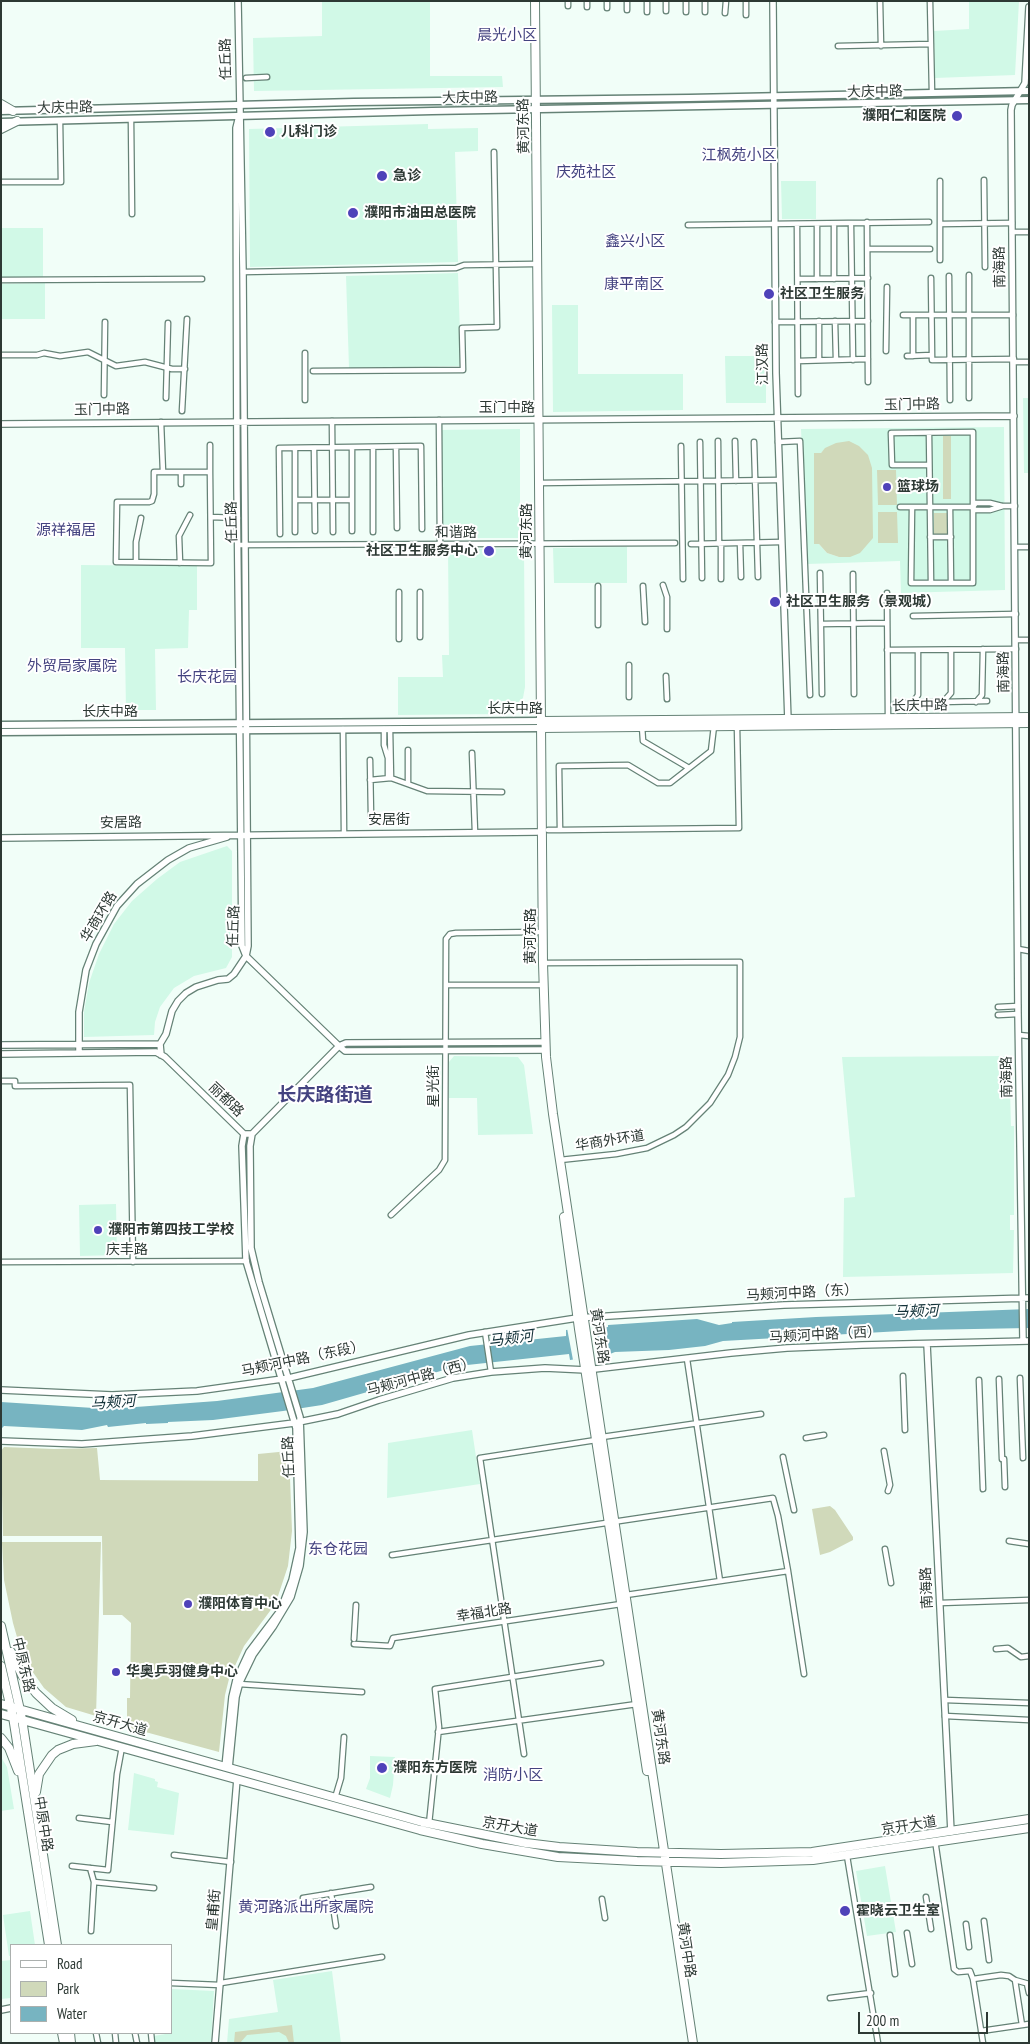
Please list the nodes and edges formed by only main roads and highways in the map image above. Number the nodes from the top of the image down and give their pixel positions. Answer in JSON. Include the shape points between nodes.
{"nodes":[{"id":1,"x":530,"y":1,"type":"edge"},
{"id":2,"x":535,"y":1,"type":"edge"},
{"id":3,"x":1029,"y":91,"type":"edge"},
{"id":4,"x":534,"y":100,"type":"junction"},
{"id":5,"x":1029,"y":100,"type":"edge"},
{"id":6,"x":1,"y":104,"type":"edge"},
{"id":7,"x":534,"y":110,"type":"junction"},
{"id":8,"x":1,"y":111,"type":"edge"},
{"id":9,"x":13,"y":111,"type":"junction"},
{"id":10,"x":1,"y":122,"type":"edge"},
{"id":11,"x":17,"y":122,"type":"junction"},
{"id":12,"x":1,"y":129,"type":"edge"},
{"id":13,"x":536,"y":420,"type":"junction"},
{"id":14,"x":537,"y":544,"type":"junction"},
{"id":15,"x":1029,"y":717,"type":"edge"},
{"id":16,"x":1017,"y":720,"type":"junction"},
{"id":17,"x":788,"y":722,"type":"junction"},
{"id":18,"x":1029,"y":723,"type":"edge"},
{"id":19,"x":642,"y":724,"type":"junction"},
{"id":20,"x":1,"y":725,"type":"edge"},
{"id":21,"x":539,"y":725,"type":"junction"},
{"id":22,"x":244,"y":726,"type":"junction"},
{"id":23,"x":1,"y":732,"type":"edge"},
{"id":24,"x":543,"y":1046,"type":"junction"},
{"id":25,"x":581,"y":1318,"type":"junction"},
{"id":26,"x":612,"y":1522,"type":"junction"},
{"id":27,"x":2,"y":1630,"type":"edge"},
{"id":28,"x":1,"y":1666,"type":"edge"},
{"id":29,"x":1,"y":1704,"type":"edge"},
{"id":30,"x":11,"y":1706,"type":"junction"},
{"id":31,"x":20,"y":1709,"type":"junction"},
{"id":32,"x":1,"y":1714,"type":"edge"},
{"id":33,"x":13,"y":1717,"type":"junction"},
{"id":34,"x":22,"y":1719,"type":"junction"},
{"id":35,"x":96,"y":1731,"type":"junction"},
{"id":36,"x":1,"y":1738,"type":"edge"},
{"id":37,"x":100,"y":1740,"type":"junction"},
{"id":38,"x":32,"y":1809,"type":"junction"},
{"id":39,"x":1029,"y":1819,"type":"edge"},
{"id":40,"x":1029,"y":1828,"type":"edge"},
{"id":41,"x":662,"y":1852,"type":"junction"},
{"id":42,"x":663,"y":1862,"type":"junction"},
{"id":43,"x":49,"y":1944,"type":"edge"},
{"id":44,"x":57,"y":1944,"type":"edge"},
{"id":45,"x":688,"y":2043,"type":"edge"},
{"id":46,"x":693,"y":2043,"type":"edge"}],
"edges":[{"from":1,"to":4,"type":"main road","name":"黄河东路"},
{"from":2,"to":4,"type":"main road","name":"黄河东路"},
{"from":3,"to":4,"type":"main road","name":"大庆中路"},
{"from":4,"to":7,"type":"main road","name":"黄河东路"},
{"from":4,"to":9,"type":"main road","name":"大庆中路"},
{"from":5,"to":7,"type":"main road","name":"大庆中路"},
{"from":6,"to":9,"type":"main road"},
{"from":7,"to":11,"type":"main road","name":"大庆中路"},
{"from":7,"to":13,"type":"main road","name":"黄河东路"},
{"from":7,"to":13,"type":"main road","name":"黄河东路"},
{"from":8,"to":9,"type":"main road","name":"大庆中路"},
{"from":10,"to":11,"type":"main road","name":"大庆中路"},
{"from":11,"to":12,"type":"main road"},
{"from":13,"to":14,"type":"main road","name":"黄河东路"},
{"from":13,"to":14,"type":"main road","name":"黄河东路"},
{"from":14,"to":21,"type":"main road","name":"黄河东路"},
{"from":15,"to":16,"type":"main road","name":"长庆中路"},
{"from":16,"to":17,"type":"main road","name":"长庆中路"},
{"from":16,"to":17,"type":"main road","name":"长庆中路"},
{"from":16,"to":18,"type":"main road","name":"长庆中路"},
{"from":17,"to":19,"type":"main road","name":"长庆中路"},
{"from":17,"to":19,"type":"main road","name":"长庆中路","via":[[737,726]]},
{"from":19,"to":21,"type":"main road","name":"长庆中路"},
{"from":20,"to":22,"type":"main road","name":"长庆中路"},
{"from":21,"to":22,"type":"main road","name":"长庆中路"},
{"from":21,"to":22,"type":"main road","name":"长庆中路","via":[[387,729]]},
{"from":21,"to":24,"type":"main road","name":"黄河东路"},
{"from":21,"to":24,"type":"main road","name":"黄河东路","via":[[538,932]]},
{"from":22,"to":23,"type":"main road","name":"长庆中路"},
{"from":24,"to":25,"type":"main road","name":"黄河东路"},
{"from":24,"to":25,"type":"main road","name":"黄河东路"},
{"from":25,"to":26,"type":"main road","name":"黄河东路"},
{"from":26,"to":41,"type":"main road","name":"黄河东路","via":[[626,1595]]},
{"from":26,"to":41,"type":"main road","name":"黄河东路","via":[[621,1604]]},
{"from":27,"to":31,"type":"main road","name":"中原东路"},
{"from":27,"to":35,"type":"main road","via":[[19,1669],[36,1693],[64,1716]]},
{"from":28,"to":30,"type":"main road","name":"中原东路"},
{"from":29,"to":30,"type":"main road","name":"京开大道"},
{"from":30,"to":31,"type":"main road","name":"京开大道"},
{"from":30,"to":33,"type":"main road","name":"中原中路"},
{"from":31,"to":34,"type":"main road","name":"中原中路"},
{"from":31,"to":35,"type":"main road","name":"京开大道"},
{"from":32,"to":33,"type":"main road","name":"京开大道"},
{"from":33,"to":34,"type":"main road","name":"京开大道"},
{"from":33,"to":38,"type":"main road","name":"中原中路"},
{"from":34,"to":37,"type":"main road","name":"京开大道"},
{"from":34,"to":38,"type":"main road","name":"中原中路"},
{"from":35,"to":41,"type":"main road","name":"京开大道","via":[[428,1824],[559,1847]]},
{"from":36,"to":38,"type":"main road","via":[[13,1757]]},
{"from":37,"to":38,"type":"main road","via":[[74,1744],[52,1755],[39,1774]]},
{"from":37,"to":42,"type":"main road","name":"京开大道","via":[[410,1828],[482,1844],[558,1857]]},
{"from":38,"to":43,"type":"main road","name":"中原中路"},
{"from":38,"to":44,"type":"main road","name":"中原中路"},
{"from":39,"to":41,"type":"main road","name":"京开大道","via":[[812,1852]]},
{"from":40,"to":42,"type":"main road","name":"京开大道","via":[[813,1860]]},
{"from":41,"to":42,"type":"main road","name":"黄河东路"},
{"from":42,"to":45,"type":"main road","name":"黄河中路"},
{"from":42,"to":46,"type":"main road","name":"黄河中路"}]}
